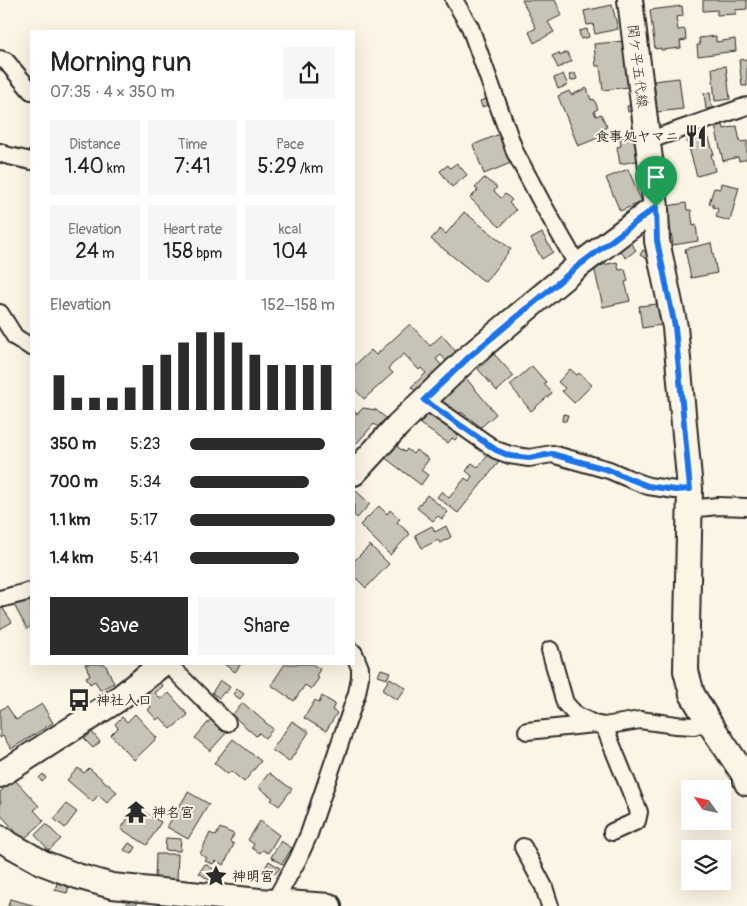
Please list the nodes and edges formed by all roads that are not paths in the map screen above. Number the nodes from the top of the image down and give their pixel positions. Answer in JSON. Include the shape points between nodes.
{"nodes":[{"id":1,"x":454,"y":0,"type":"edge"},
{"id":2,"x":630,"y":0,"type":"edge"},
{"id":3,"x":0,"y":59,"type":"edge"},
{"id":4,"x":30,"y":90,"type":"edge"},
{"id":5,"x":747,"y":106,"type":"edge"},
{"id":6,"x":648,"y":141,"type":"junction"},
{"id":7,"x":0,"y":152,"type":"edge"},
{"id":8,"x":30,"y":161,"type":"edge"},
{"id":9,"x":656,"y":207,"type":"junction"},
{"id":10,"x":578,"y":266,"type":"junction"},
{"id":11,"x":0,"y":313,"type":"edge"},
{"id":12,"x":30,"y":346,"type":"edge"},
{"id":13,"x":424,"y":400,"type":"junction"},
{"id":14,"x":355,"y":472,"type":"edge"},
{"id":15,"x":690,"y":499,"type":"junction"},
{"id":16,"x":747,"y":507,"type":"edge"},
{"id":17,"x":30,"y":591,"type":"edge"},
{"id":18,"x":0,"y":599,"type":"edge"},
{"id":19,"x":550,"y":650,"type":"dead end"},
{"id":20,"x":355,"y":656,"type":"edge"},
{"id":21,"x":161,"y":665,"type":"edge"},
{"id":22,"x":169,"y":665,"type":"edge"},
{"id":23,"x":708,"y":721,"type":"junction"},
{"id":24,"x":227,"y":723,"type":"dead end"},
{"id":25,"x":599,"y":725,"type":"junction"},
{"id":26,"x":527,"y":731,"type":"dead end"},
{"id":27,"x":0,"y":775,"type":"edge"},
{"id":28,"x":747,"y":784,"type":"edge"},
{"id":29,"x":612,"y":832,"type":"dead end"},
{"id":30,"x":0,"y":838,"type":"edge"},
{"id":31,"x":523,"y":847,"type":"dead end"},
{"id":32,"x":265,"y":903,"type":"edge"},
{"id":33,"x":329,"y":906,"type":"edge"},
{"id":34,"x":550,"y":906,"type":"edge"}],
"edges":[{"from":1,"to":10,"type":"street","via":[[470,27],[515,152]]},
{"from":2,"to":6,"type":"street","name":"関ケ平五代線"},
{"from":3,"to":4,"type":"street","via":[[6,61]]},
{"from":5,"to":6,"type":"street"},
{"from":6,"to":9,"type":"street","name":"関ケ平五代線"},
{"from":7,"to":8,"type":"street"},
{"from":9,"to":10,"type":"street"},
{"from":9,"to":15,"type":"street","name":"関ケ平五代線","via":[[657,241],[675,327]]},
{"from":10,"to":13,"type":"street","via":[[470,356]]},
{"from":11,"to":12,"type":"street","via":[[15,337]]},
{"from":13,"to":14,"type":"street"},
{"from":13,"to":15,"type":"street","via":[[496,450],[510,456],[529,458],[552,454],[609,470],[648,486],[675,490]]},
{"from":15,"to":16,"type":"street","via":[[718,506]]},
{"from":15,"to":23,"type":"street","name":"関ケ平五代線","via":[[686,671],[692,694]]},
{"from":17,"to":18,"type":"street"},
{"from":19,"to":25,"type":"street","via":[[565,704],[576,715]]},
{"from":20,"to":32,"type":"street","via":[[360,668],[357,693],[309,834],[298,859]]},
{"from":21,"to":27,"type":"street","via":[[117,700]]},
{"from":22,"to":24,"type":"street"},
{"from":23,"to":25,"type":"street","via":[[694,726],[640,720]]},
{"from":23,"to":28,"type":"street","name":"関ケ平五代線"},
{"from":25,"to":26,"type":"street"},
{"from":25,"to":29,"type":"street","via":[[639,812],[637,821]]},
{"from":30,"to":32,"type":"street","via":[[43,863],[112,886]]},
{"from":31,"to":34,"type":"street"},
{"from":32,"to":33,"type":"street"}]}
